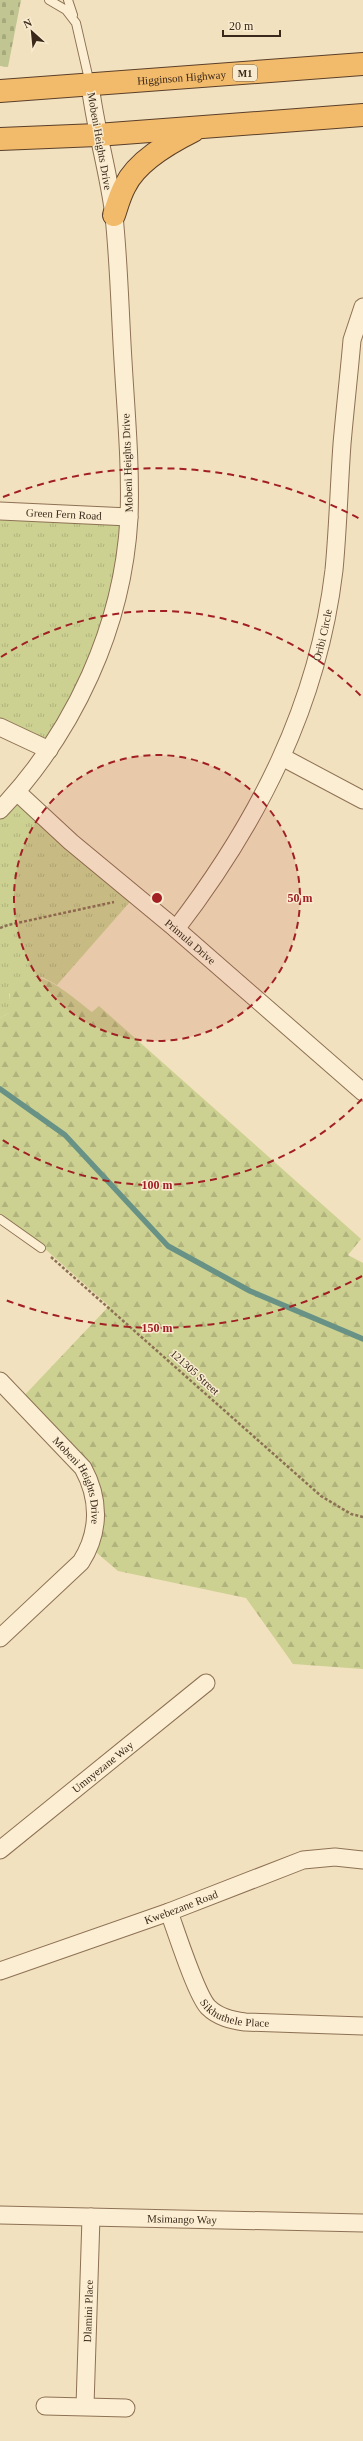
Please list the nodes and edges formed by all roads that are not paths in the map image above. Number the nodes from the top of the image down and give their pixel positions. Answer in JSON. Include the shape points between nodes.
{"nodes":[{"id":1,"x":49,"y":0,"type":"edge"},
{"id":2,"x":68,"y":0,"type":"edge"},
{"id":3,"x":76,"y":23,"type":"junction"},
{"id":4,"x":363,"y":64,"type":"edge"},
{"id":5,"x":90,"y":84,"type":"junction"},
{"id":6,"x":0,"y":91,"type":"edge"},
{"id":7,"x":363,"y":115,"type":"edge"},
{"id":8,"x":200,"y":128,"type":"junction"},
{"id":9,"x":97,"y":135,"type":"junction"},
{"id":10,"x":0,"y":138,"type":"edge"},
{"id":11,"x":114,"y":215,"type":"junction"},
{"id":12,"x":363,"y":307,"type":"edge"},
{"id":13,"x":0,"y":511,"type":"edge"},
{"id":14,"x":129,"y":517,"type":"junction"},
{"id":15,"x":0,"y":727,"type":"edge"},
{"id":16,"x":49,"y":750,"type":"junction"},
{"id":17,"x":282,"y":757,"type":"junction"},
{"id":18,"x":17,"y":792,"type":"junction"},
{"id":19,"x":363,"y":800,"type":"edge"},
{"id":20,"x":0,"y":810,"type":"edge"},
{"id":21,"x":176,"y":929,"type":"junction"},
{"id":22,"x":363,"y":1092,"type":"edge"},
{"id":23,"x":0,"y":1219,"type":"edge"},
{"id":24,"x":41,"y":1248,"type":"road end"},
{"id":25,"x":0,"y":1381,"type":"edge"},
{"id":26,"x":0,"y":1638,"type":"edge"},
{"id":27,"x":206,"y":1683,"type":"dead end"},
{"id":28,"x":0,"y":1850,"type":"edge"},
{"id":29,"x":363,"y":1860,"type":"edge"},
{"id":30,"x":169,"y":1912,"type":"junction"},
{"id":31,"x":0,"y":1971,"type":"edge"},
{"id":32,"x":363,"y":2026,"type":"edge"},
{"id":33,"x":0,"y":2215,"type":"edge"},
{"id":34,"x":91,"y":2216,"type":"junction"},
{"id":35,"x":363,"y":2223,"type":"edge"},
{"id":36,"x":45,"y":2406,"type":"dead end"},
{"id":37,"x":85,"y":2406,"type":"junction"},
{"id":38,"x":126,"y":2408,"type":"dead end"}],
"edges":[{"from":1,"to":3,"type":"lane","via":[[66,10]]},
{"from":2,"to":3,"type":"lane"},
{"from":3,"to":5,"type":"lane"},
{"from":4,"to":5,"type":"highway","name":"Higginson Highway","number":"M1"},
{"from":5,"to":6,"type":"highway","name":"Higginson Highway","number":"M1"},
{"from":5,"to":9,"type":"street","name":"Mobeni Heights Drive"},
{"from":7,"to":8,"type":"highway"},
{"from":8,"to":9,"type":"highway"},
{"from":8,"to":11,"type":"highway","via":[[170,143],[136,170],[125,186]]},
{"from":9,"to":10,"type":"highway"},
{"from":9,"to":11,"type":"street","name":"Mobeni Heights Drive"},
{"from":11,"to":14,"type":"street","name":"Mobeni Heights Drive"},
{"from":12,"to":17,"type":"street","name":"Oribi Circle","via":[[352,340],[334,563],[328,607],[299,718]]},
{"from":13,"to":14,"type":"street","name":"Green Fern Road"},
{"from":14,"to":16,"type":"street","name":"Mobeni Heights Drive","via":[[122,575],[103,644],[73,710]]},
{"from":15,"to":16,"type":"street"},
{"from":16,"to":18,"type":"street","name":"Mobeni Heights Drive"},
{"from":17,"to":19,"type":"street"},
{"from":17,"to":21,"type":"street","name":"Oribi Circle","via":[[264,797],[241,837],[212,882]]},
{"from":18,"to":20,"type":"street","name":"Mobeni Heights Drive"},
{"from":18,"to":21,"type":"street","name":"Primula Drive"},
{"from":21,"to":22,"type":"street","name":"Primula Drive"},
{"from":23,"to":24,"type":"lane"},
{"from":25,"to":26,"type":"street","name":"Mobeni Heights Drive","via":[[83,1468],[90,1481],[95,1501],[96,1522],[90,1548],[81,1562]]},
{"from":27,"to":28,"type":"street","name":"Umnyezane Way"},
{"from":29,"to":30,"type":"street","name":"Kwebezane Road","via":[[335,1857],[304,1860]]},
{"from":30,"to":31,"type":"street","name":"Kwebezane Road"},
{"from":30,"to":32,"type":"street","name":"Sikhuthele Place","via":[[203,2001],[217,2013],[230,2020],[245,2022]]},
{"from":33,"to":34,"type":"street","name":"Msimango Way"},
{"from":34,"to":35,"type":"street","name":"Msimango Way"},
{"from":34,"to":37,"type":"street","name":"Dlamini Place"},
{"from":36,"to":37,"type":"street"},
{"from":37,"to":38,"type":"street"}]}
